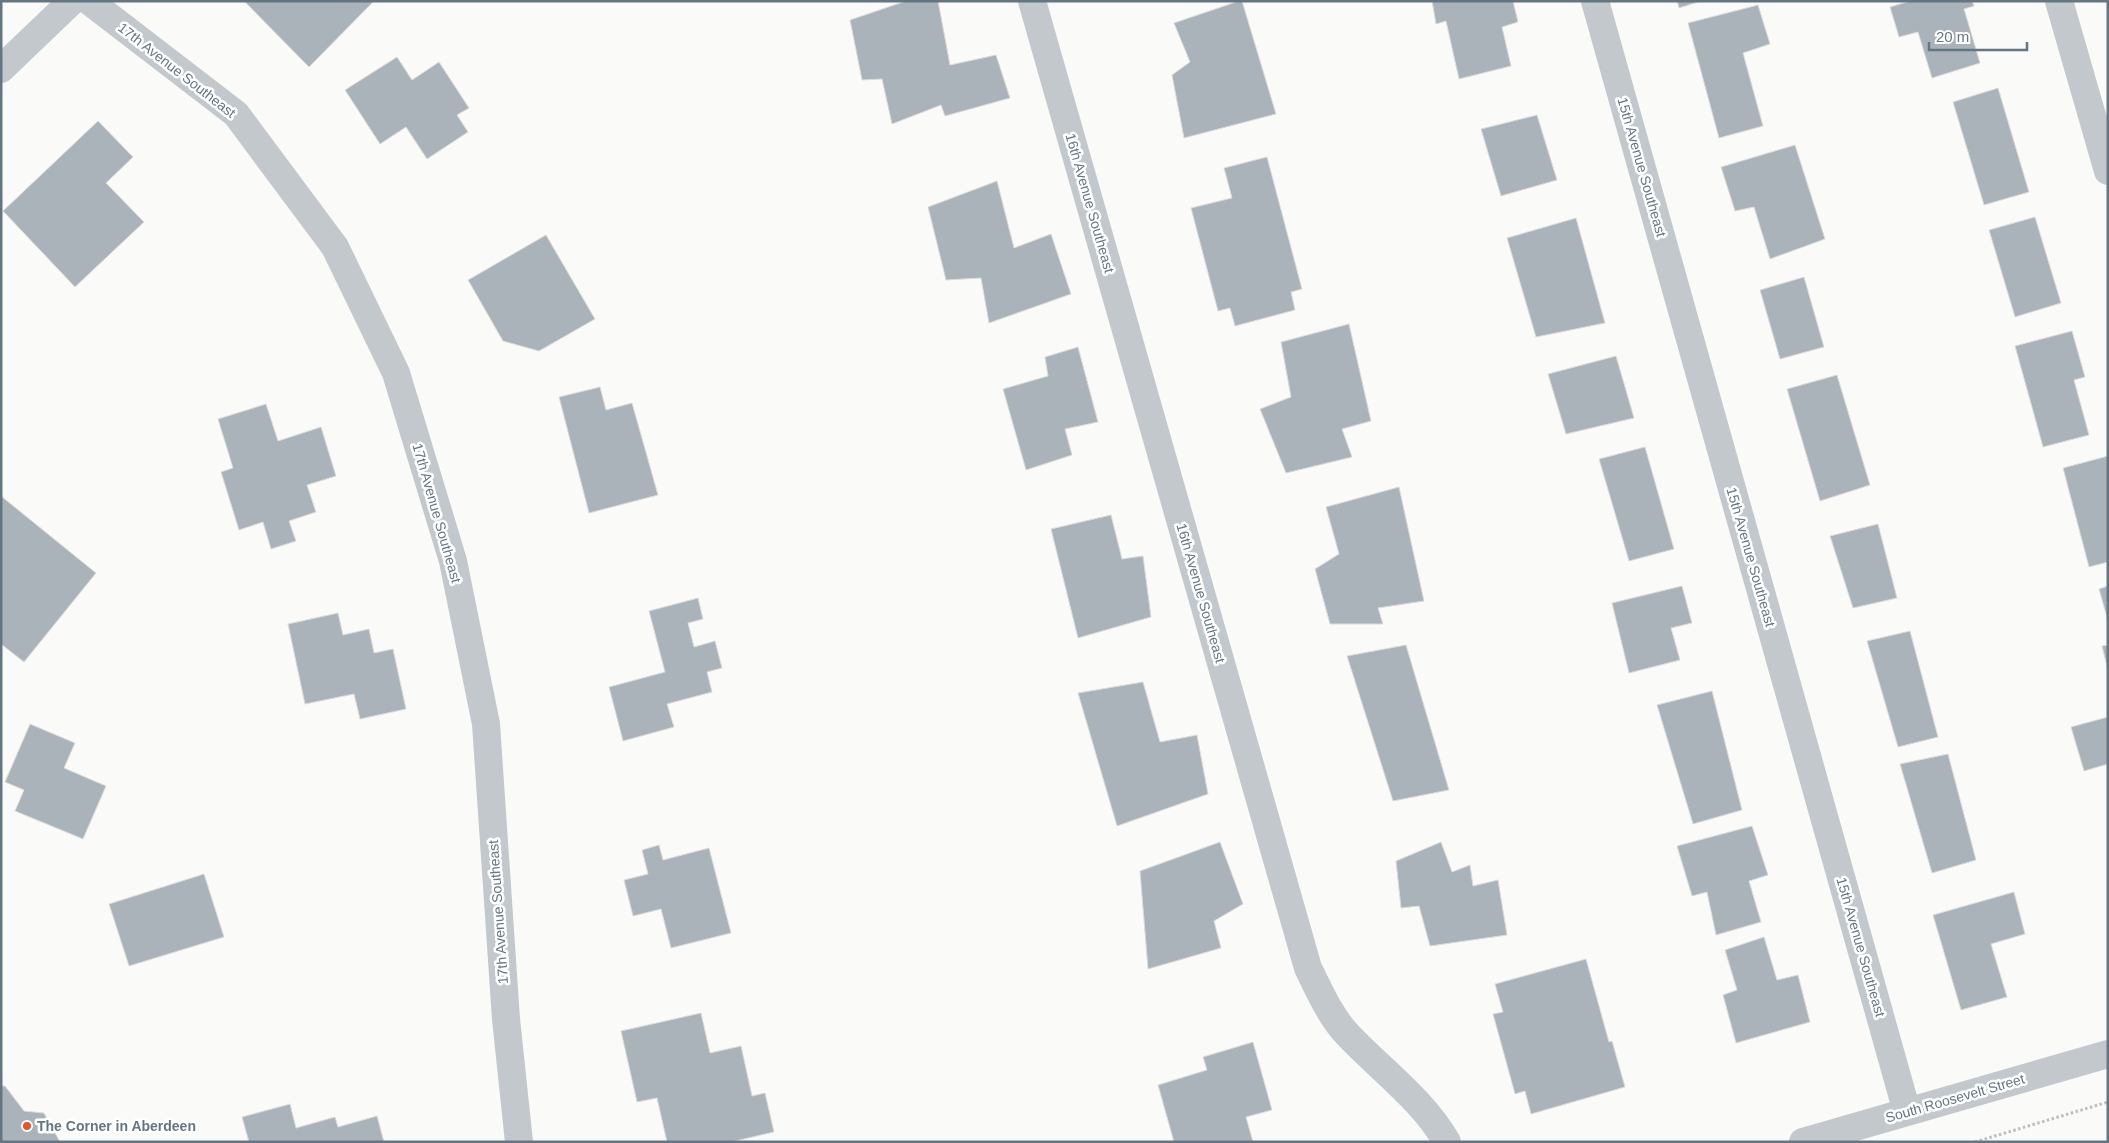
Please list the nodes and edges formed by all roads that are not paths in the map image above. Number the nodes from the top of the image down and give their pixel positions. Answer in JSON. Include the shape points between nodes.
{"nodes":[{"id":1,"x":72,"y":1,"type":"edge"},
{"id":2,"x":89,"y":1,"type":"edge"},
{"id":3,"x":1032,"y":1,"type":"edge"},
{"id":4,"x":1595,"y":1,"type":"edge"},
{"id":5,"x":2059,"y":1,"type":"edge"},
{"id":6,"x":1,"y":69,"type":"edge"},
{"id":7,"x":2108,"y":171,"type":"edge"},
{"id":8,"x":2108,"y":1054,"type":"edge"},
{"id":9,"x":1907,"y":1112,"type":"junction"},
{"id":10,"x":520,"y":1142,"type":"edge"},
{"id":11,"x":1447,"y":1142,"type":"edge"},
{"id":12,"x":1803,"y":1142,"type":"edge"}],
"edges":[{"from":1,"to":6,"type":"street"},
{"from":2,"to":10,"type":"street","name":"17th Avenue Southeast","via":[[236,114],[335,247],[396,373],[453,561],[486,724],[506,1019]]},
{"from":3,"to":11,"type":"street","name":"16th Avenue Southeast","via":[[1308,968],[1326,1005],[1346,1033],[1430,1115]]},
{"from":4,"to":9,"type":"street","name":"15th Avenue Southeast"},
{"from":5,"to":7,"type":"street"},
{"from":8,"to":9,"type":"street","name":"South Roosevelt Street"},
{"from":9,"to":12,"type":"street","name":"South Roosevelt Street"}]}
